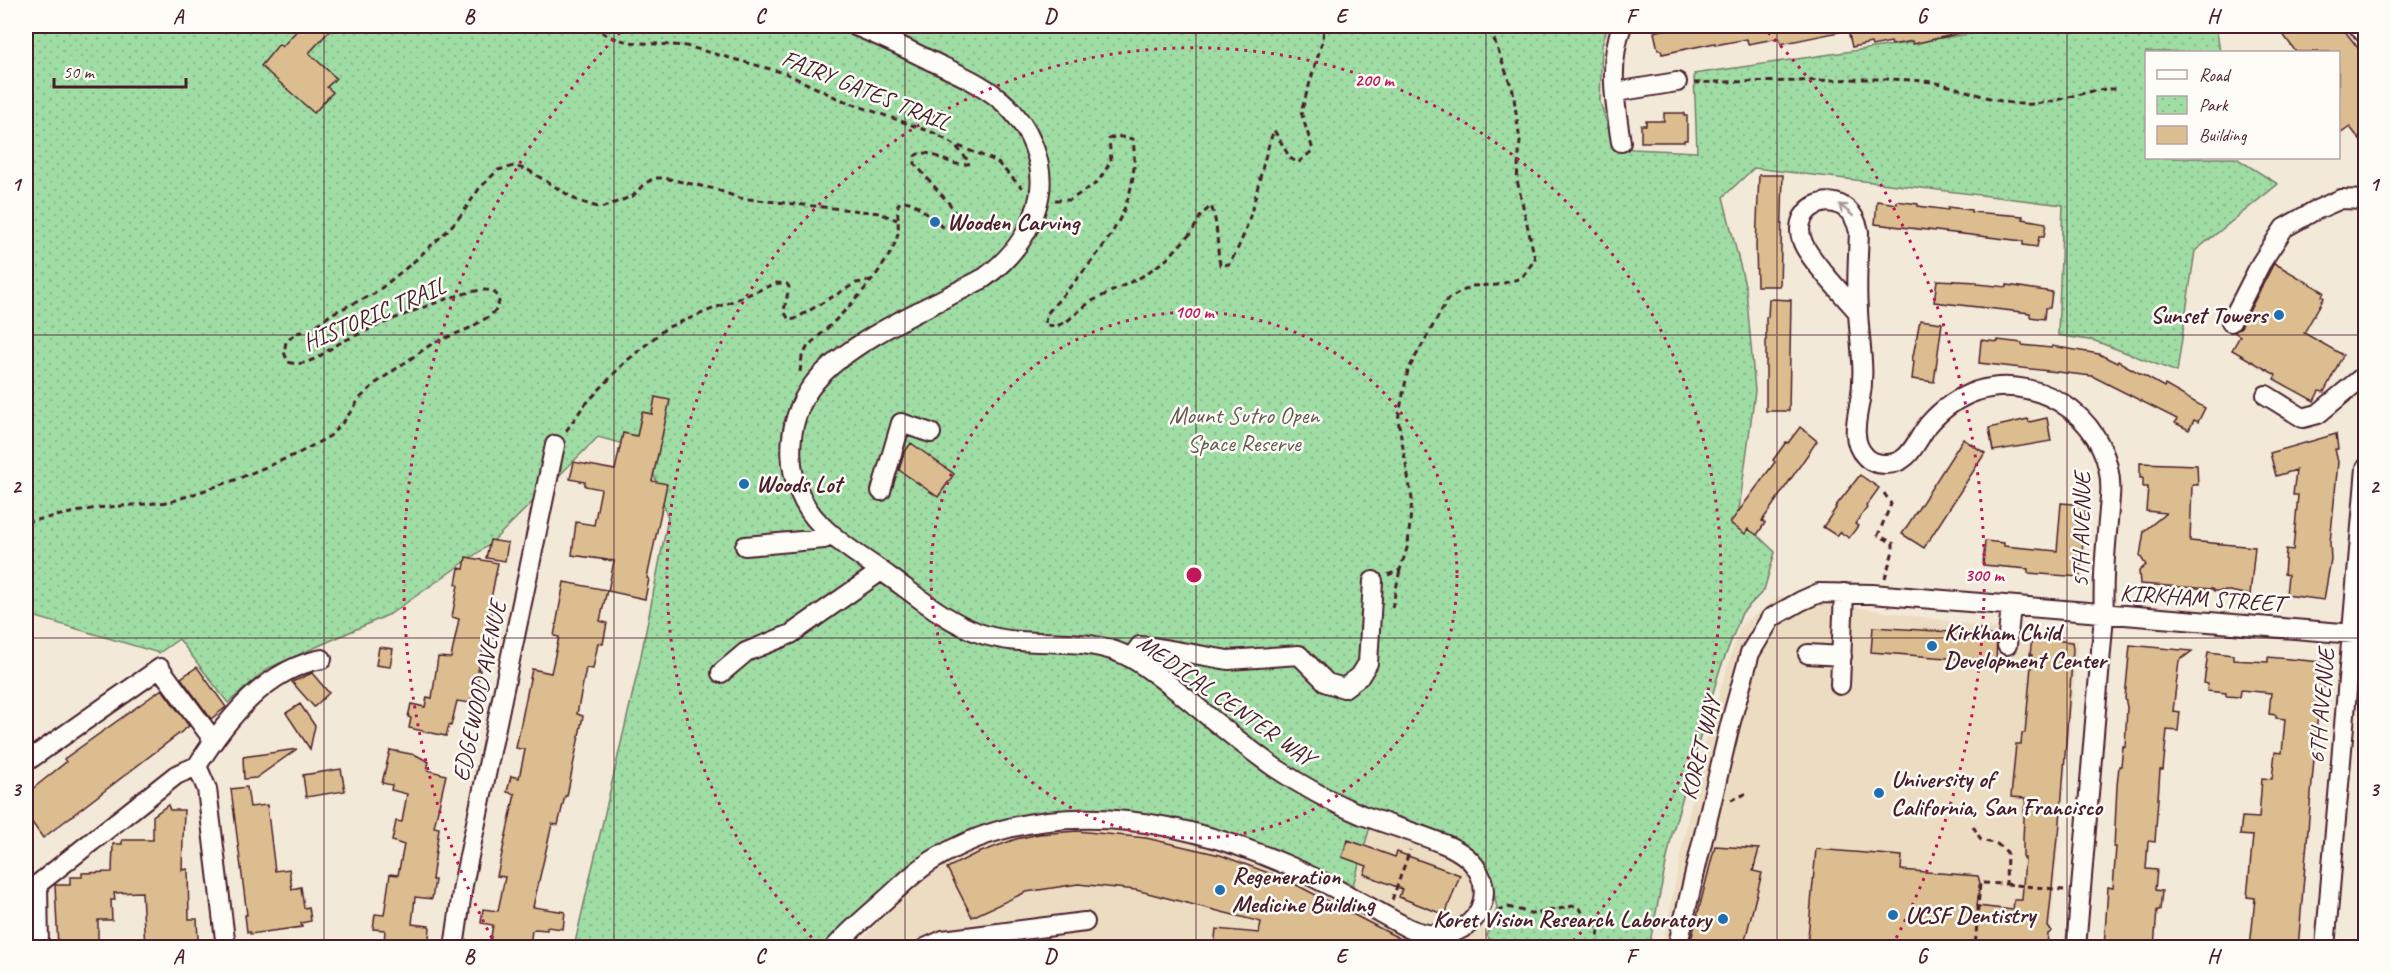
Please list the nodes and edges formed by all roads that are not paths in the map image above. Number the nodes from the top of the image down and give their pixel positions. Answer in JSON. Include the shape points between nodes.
{"nodes":[{"id":1,"x":855,"y":26,"type":"edge"},
{"id":2,"x":1622,"y":26,"type":"edge"},
{"id":3,"x":2358,"y":26,"type":"edge"},
{"id":4,"x":2366,"y":35,"type":"edge"},
{"id":5,"x":1677,"y":82,"type":"road end"},
{"id":6,"x":1616,"y":92,"type":"junction"},
{"id":7,"x":1622,"y":142,"type":"dead end"},
{"id":8,"x":2366,"y":200,"type":"edge"},
{"id":9,"x":1858,"y":312,"type":"junction"},
{"id":10,"x":2231,"y":322,"type":"dead end"},
{"id":11,"x":2366,"y":374,"type":"edge"},
{"id":12,"x":2266,"y":395,"type":"dead end"},
{"id":13,"x":931,"y":433,"type":"dead end"},
{"id":14,"x":555,"y":445,"type":"road end"},
{"id":15,"x":2366,"y":468,"type":"edge"},
{"id":16,"x":881,"y":491,"type":"dead end"},
{"id":17,"x":833,"y":535,"type":"junction"},
{"id":18,"x":745,"y":546,"type":"dead end"},
{"id":19,"x":881,"y":571,"type":"junction"},
{"id":20,"x":1373,"y":581,"type":"road end"},
{"id":21,"x":1819,"y":593,"type":"joint"},
{"id":22,"x":1844,"y":593,"type":"junction"},
{"id":23,"x":2011,"y":606,"type":"junction"},
{"id":24,"x":2104,"y":615,"type":"junction"},
{"id":25,"x":2359,"y":635,"type":"edge"},
{"id":26,"x":2007,"y":645,"type":"dead end"},
{"id":27,"x":1809,"y":654,"type":"dead end"},
{"id":28,"x":1842,"y":656,"type":"junction"},
{"id":29,"x":1131,"y":658,"type":"junction"},
{"id":30,"x":322,"y":659,"type":"dead end"},
{"id":31,"x":721,"y":673,"type":"dead end"},
{"id":32,"x":1840,"y":685,"type":"dead end"},
{"id":33,"x":214,"y":741,"type":"junction"},
{"id":34,"x":26,"y":762,"type":"edge"},
{"id":35,"x":197,"y":766,"type":"junction"},
{"id":36,"x":1085,"y":922,"type":"dead end"},
{"id":37,"x":39,"y":948,"type":"edge"},
{"id":38,"x":226,"y":948,"type":"edge"},
{"id":39,"x":454,"y":948,"type":"edge"},
{"id":40,"x":834,"y":948,"type":"edge"},
{"id":41,"x":925,"y":948,"type":"edge"},
{"id":42,"x":1677,"y":948,"type":"edge"},
{"id":43,"x":2076,"y":948,"type":"edge"},
{"id":44,"x":2325,"y":948,"type":"edge"}],
"edges":[{"from":1,"to":17,"type":"street","name":"MEDICAL CENTER WAY","via":[[967,78],[998,97],[1022,124],[1037,155],[1039,198],[1021,242],[999,267],[851,350],[807,393],[795,421],[792,463],[806,506]]},
{"from":2,"to":6,"type":"street","via":[[1615,56]]},
{"from":3,"to":4,"type":"street"},
{"from":5,"to":6,"type":"street"},
{"from":6,"to":7,"type":"street"},
{"from":8,"to":10,"type":"street","via":[[2342,199],[2284,228]]},
{"from":9,"to":9,"type":"street","name":"5TH AVENUE","one_way":true,"via":[[1857,223],[1847,208],[1838,203],[1816,204],[1802,218],[1803,244]]},
{"from":9,"to":24,"type":"street","name":"5TH AVENUE","via":[[1863,372],[1856,441],[1873,462],[1890,464],[1905,458],[1946,408],[1965,396],[1988,389],[2038,391],[2064,404],[2087,425],[2101,447],[2110,481],[2102,586]]},
{"from":11,"to":12,"type":"street","via":[[2318,414],[2303,418]]},
{"from":13,"to":16,"type":"street","via":[[901,423]]},
{"from":14,"to":39,"type":"street","name":"EDGEWOOD AVENUE","via":[[463,885]]},
{"from":15,"to":25,"type":"street","name":"6TH AVENUE"},
{"from":17,"to":18,"type":"street"},
{"from":17,"to":19,"type":"street","name":"MEDICAL CENTER WAY"},
{"from":19,"to":29,"type":"street","name":"MEDICAL CENTER WAY","via":[[947,617],[978,633],[1006,640],[1088,643]]},
{"from":19,"to":31,"type":"street","via":[[791,634],[746,652]]},
{"from":20,"to":29,"type":"street","via":[[1368,663],[1360,676],[1344,688],[1327,683],[1299,654],[1228,660],[1140,646]]},
{"from":21,"to":22,"type":"street","name":"KIRKHAM STREET"},
{"from":21,"to":42,"type":"street","name":"KORET WAY","via":[[1771,618],[1750,654]]},
{"from":22,"to":23,"type":"street","name":"KIRKHAM STREET"},
{"from":22,"to":28,"type":"street"},
{"from":23,"to":24,"type":"street","name":"KIRKHAM STREET"},
{"from":23,"to":26,"type":"street"},
{"from":24,"to":25,"type":"street","name":"KIRKHAM STREET"},
{"from":24,"to":43,"type":"street","name":"5TH AVENUE"},
{"from":25,"to":44,"type":"street","name":"6TH AVENUE"},
{"from":27,"to":28,"type":"street"},
{"from":28,"to":32,"type":"street"},
{"from":29,"to":40,"type":"street","name":"MEDICAL CENTER WAY","via":[[1291,778],[1345,807],[1456,849],[1476,864],[1480,872],[1484,888],[1476,915],[1458,931],[1438,936],[1418,932],[1287,865],[1221,842],[1136,822],[1067,818],[1000,830],[933,859]]},
{"from":30,"to":33,"type":"street","via":[[264,684]]},
{"from":33,"to":34,"type":"street","via":[[160,668]]},
{"from":33,"to":35,"type":"street"},
{"from":35,"to":37,"type":"street","via":[[176,775],[38,884]]},
{"from":35,"to":38,"type":"street","via":[[207,789]]},
{"from":36,"to":41,"type":"street","via":[[943,940]]}]}
